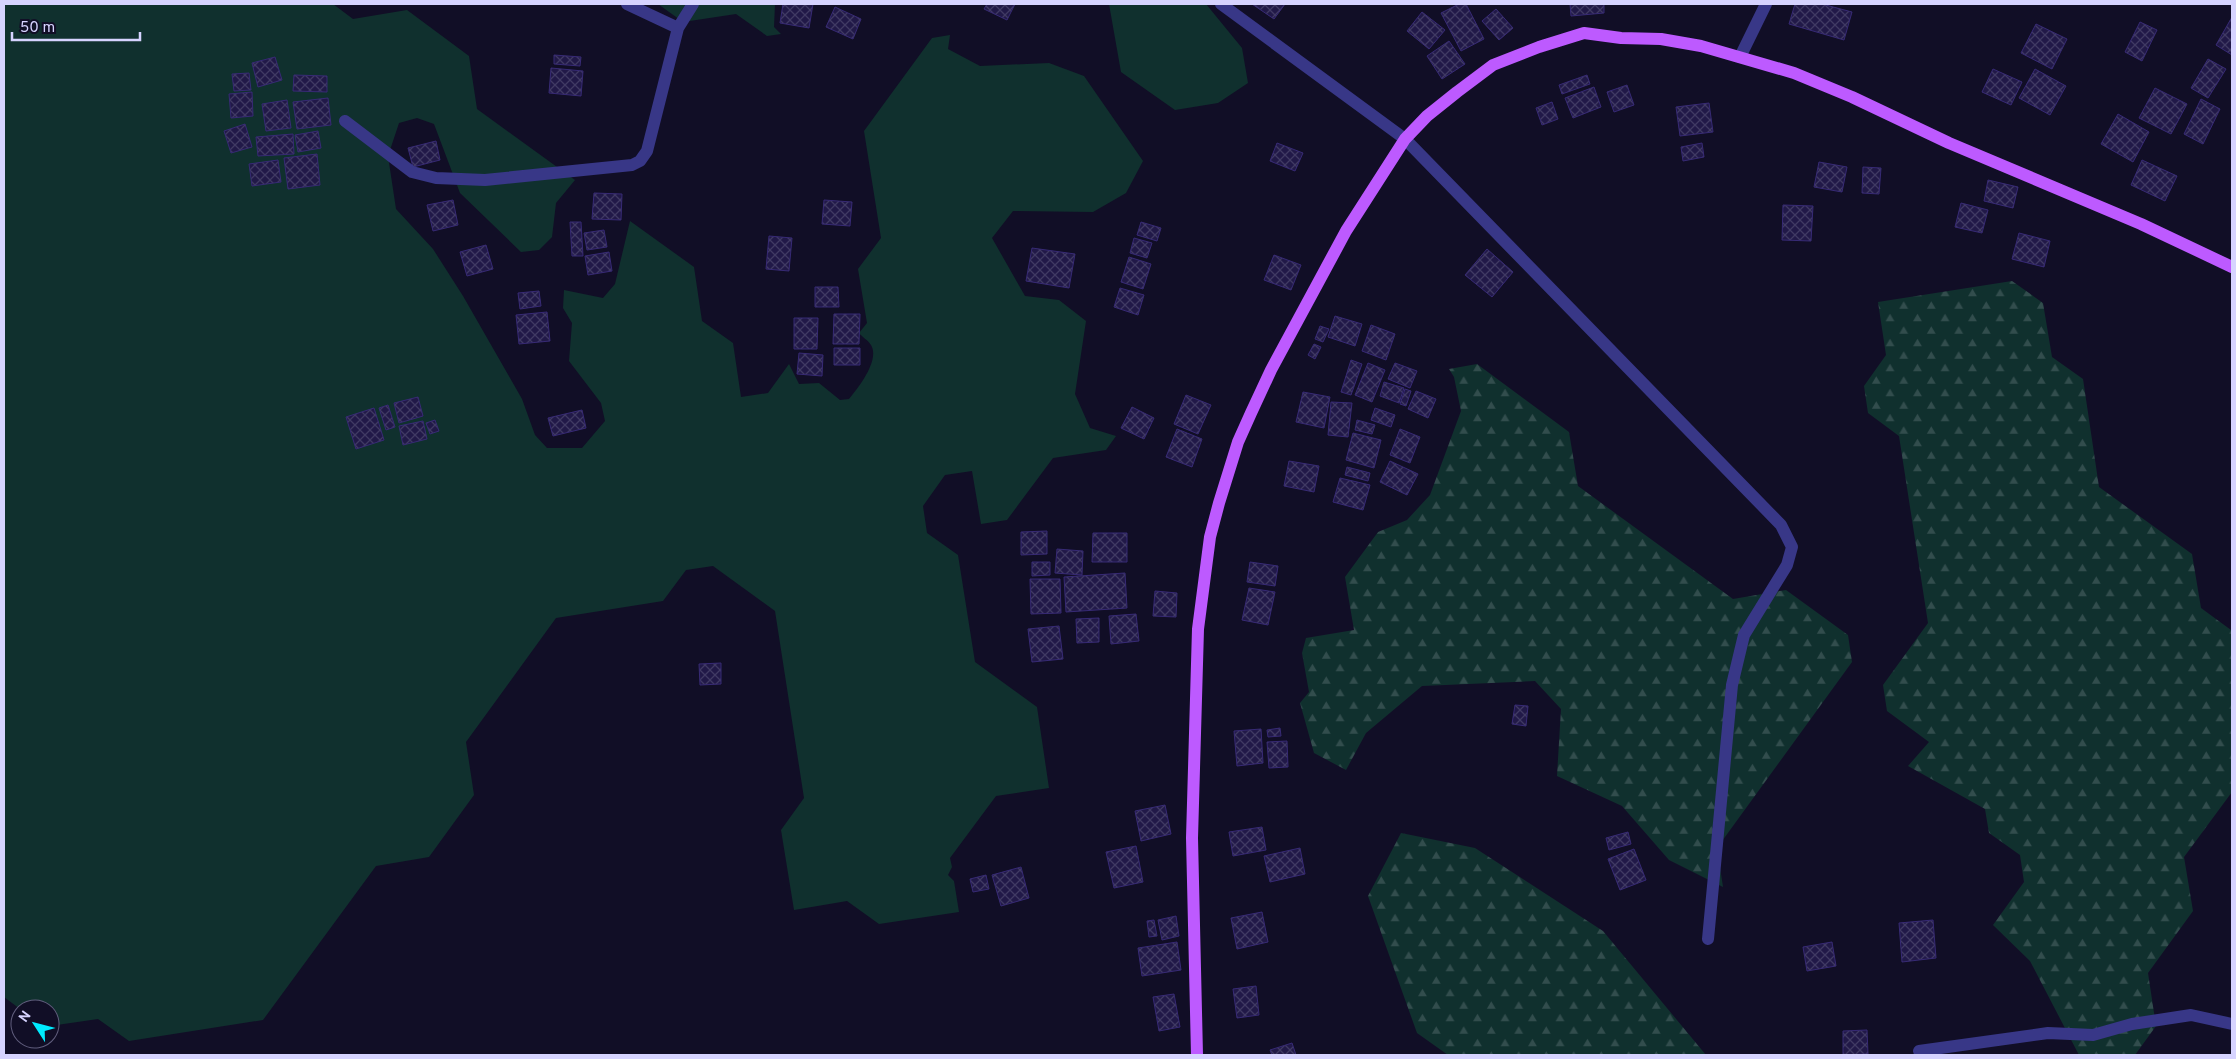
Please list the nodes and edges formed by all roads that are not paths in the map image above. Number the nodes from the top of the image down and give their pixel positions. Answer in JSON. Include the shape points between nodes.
{"nodes":[{"id":1,"x":627,"y":4,"type":"edge"},
{"id":2,"x":693,"y":4,"type":"edge"},
{"id":3,"x":1221,"y":4,"type":"edge"},
{"id":4,"x":1766,"y":4,"type":"edge"},
{"id":5,"x":678,"y":28,"type":"junction"},
{"id":6,"x":1740,"y":57,"type":"junction"},
{"id":7,"x":345,"y":122,"type":"dead end"},
{"id":8,"x":1406,"y":139,"type":"junction"},
{"id":9,"x":2232,"y":267,"type":"edge"},
{"id":10,"x":1708,"y":939,"type":"dead end"},
{"id":11,"x":2232,"y":1024,"type":"edge"},
{"id":12,"x":1919,"y":1052,"type":"dead end"},
{"id":13,"x":1197,"y":1055,"type":"edge"}],
"edges":[{"from":1,"to":5,"type":"street"},
{"from":2,"to":5,"type":"street"},
{"from":3,"to":8,"type":"street"},
{"from":4,"to":6,"type":"street"},
{"from":5,"to":7,"type":"street","via":[[647,151],[632,166],[485,180],[436,178],[412,172]]},
{"from":6,"to":8,"type":"main road","via":[[1661,39],[1584,33],[1493,66],[1427,116]]},
{"from":6,"to":9,"type":"main road","via":[[1794,73],[1852,97]]},
{"from":8,"to":10,"type":"street","via":[[1781,525],[1792,547],[1787,565],[1744,635],[1732,685]]},
{"from":8,"to":13,"type":"main road","via":[[1351,223],[1271,370],[1238,442],[1210,537],[1198,629],[1193,774]]},
{"from":11,"to":12,"type":"street","via":[[2191,1015],[2132,1024],[2093,1036],[2048,1033]]}]}
